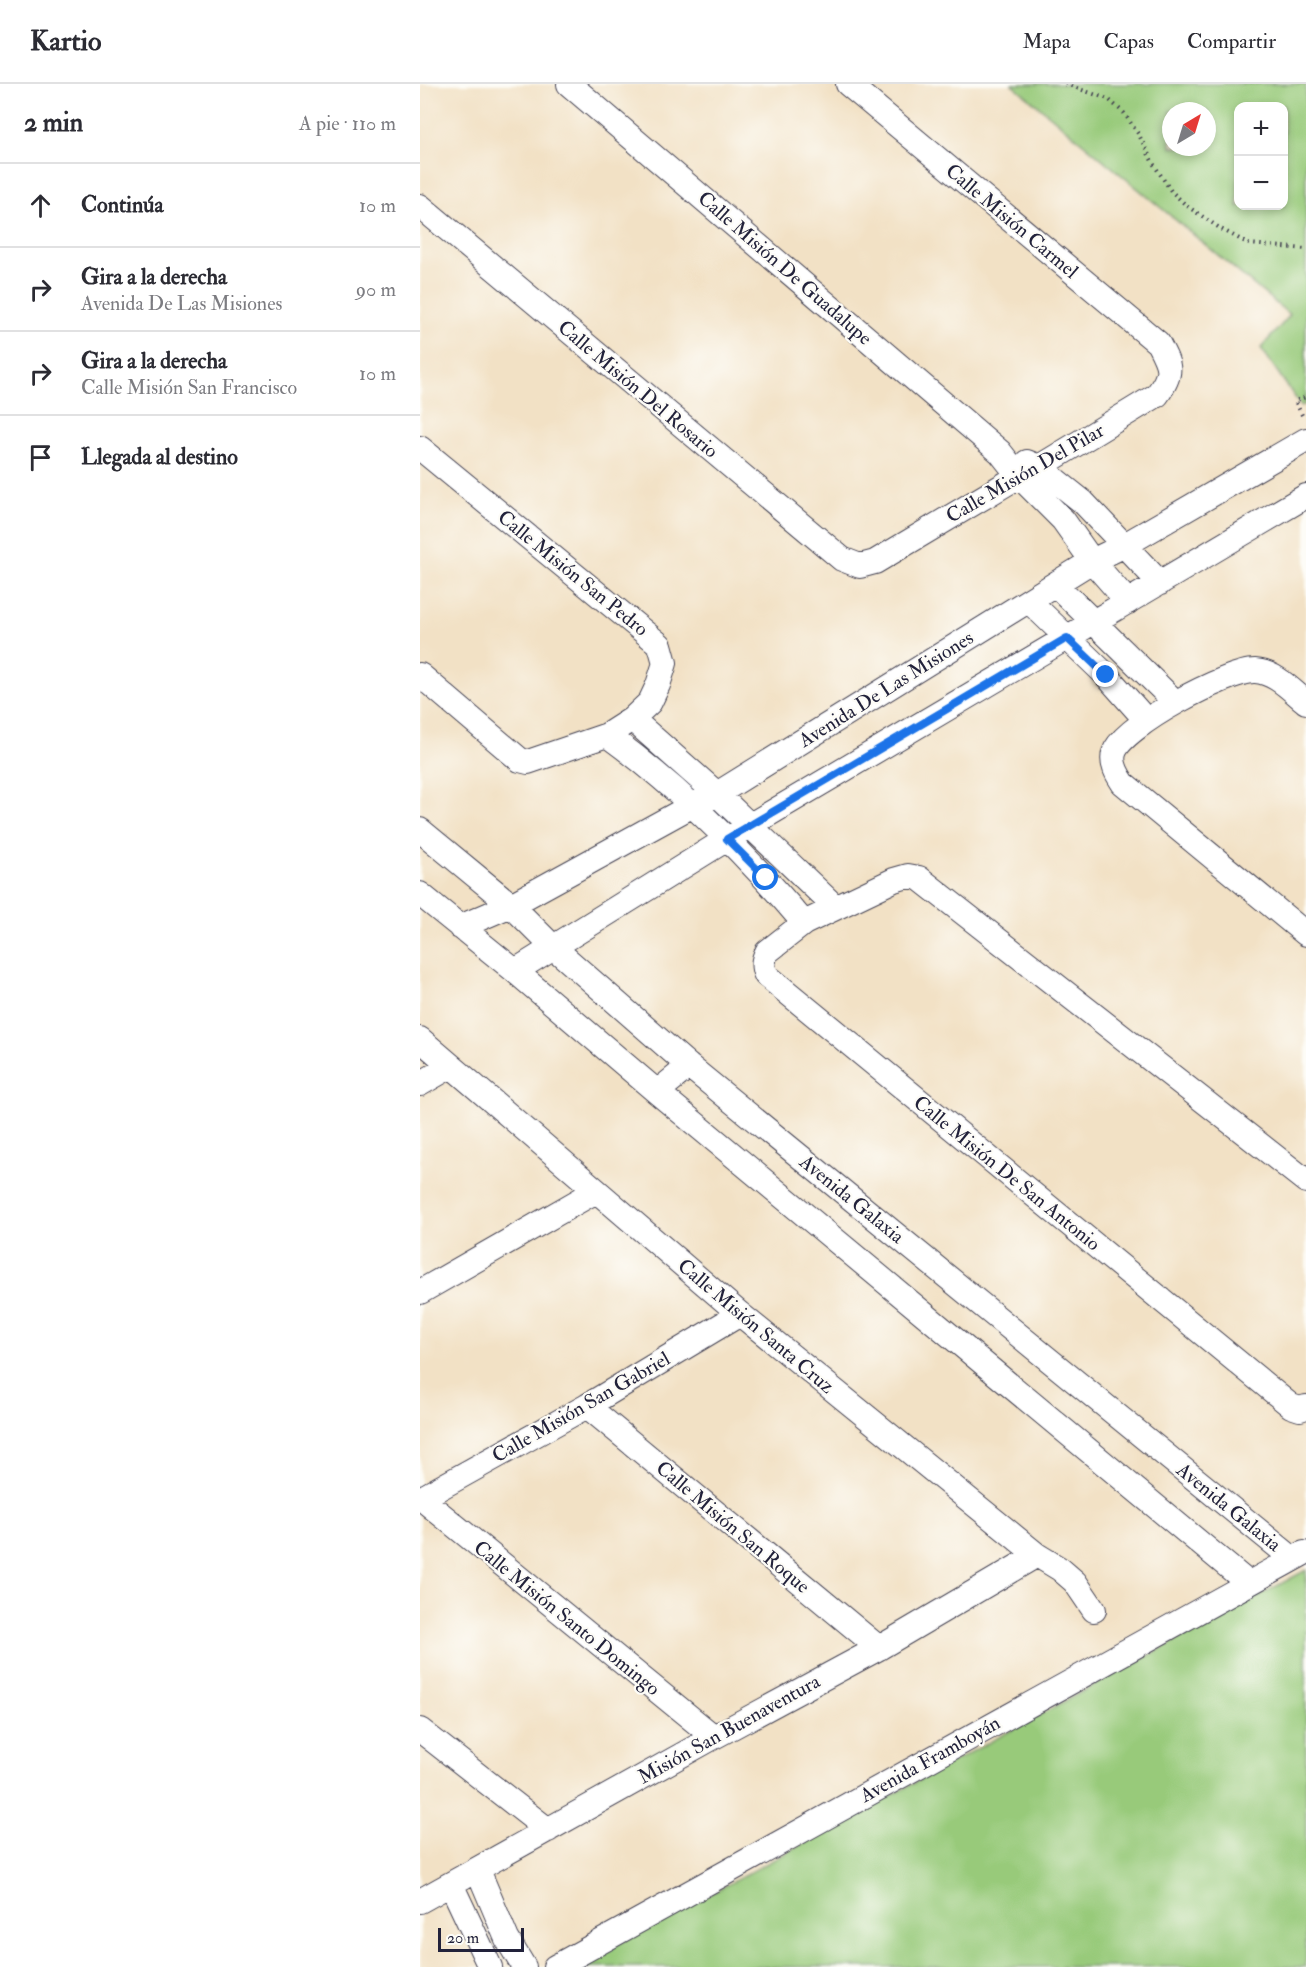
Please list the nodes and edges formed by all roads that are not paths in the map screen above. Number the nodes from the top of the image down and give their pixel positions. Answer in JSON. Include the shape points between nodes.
{"nodes":[{"id":1,"x":569,"y":84,"type":"edge"},
{"id":2,"x":848,"y":84,"type":"edge"},
{"id":3,"x":420,"y":206,"type":"edge"},
{"id":4,"x":1168,"y":363,"type":"joint"},
{"id":5,"x":1305,"y":430,"type":"edge"},
{"id":6,"x":420,"y":448,"type":"edge"},
{"id":7,"x":1029,"y":471,"type":"junction"},
{"id":8,"x":1306,"y":496,"type":"edge"},
{"id":9,"x":1123,"y":546,"type":"junction"},
{"id":10,"x":1092,"y":561,"type":"junction"},
{"id":11,"x":860,"y":566,"type":"joint"},
{"id":12,"x":1160,"y":583,"type":"junction"},
{"id":13,"x":1056,"y":585,"type":"junction"},
{"id":14,"x":1029,"y":601,"type":"junction"},
{"id":15,"x":1128,"y":602,"type":"junction"},
{"id":16,"x":1094,"y":621,"type":"junction"},
{"id":17,"x":1067,"y":638,"type":"junction"},
{"id":18,"x":420,"y":675,"type":"edge"},
{"id":19,"x":1175,"y":702,"type":"junction"},
{"id":20,"x":1306,"y":702,"type":"edge"},
{"id":21,"x":632,"y":719,"type":"junction"},
{"id":22,"x":1146,"y":720,"type":"junction"},
{"id":23,"x":607,"y":735,"type":"junction"},
{"id":24,"x":717,"y":794,"type":"junction"},
{"id":25,"x":693,"y":805,"type":"junction"},
{"id":26,"x":750,"y":826,"type":"junction"},
{"id":27,"x":420,"y":830,"type":"edge"},
{"id":28,"x":727,"y":839,"type":"junction"},
{"id":29,"x":420,"y":894,"type":"edge"},
{"id":30,"x":511,"y":905,"type":"junction"},
{"id":31,"x":835,"y":907,"type":"junction"},
{"id":32,"x":804,"y":923,"type":"junction"},
{"id":33,"x":460,"y":927,"type":"junction"},
{"id":34,"x":1306,"y":934,"type":"edge"},
{"id":35,"x":554,"y":947,"type":"junction"},
{"id":36,"x":515,"y":971,"type":"junction"},
{"id":37,"x":420,"y":1039,"type":"edge"},
{"id":38,"x":451,"y":1066,"type":"junction"},
{"id":39,"x":689,"y":1066,"type":"junction"},
{"id":40,"x":420,"y":1084,"type":"edge"},
{"id":41,"x":657,"y":1092,"type":"junction"},
{"id":42,"x":1306,"y":1181,"type":"edge"},
{"id":43,"x":596,"y":1191,"type":"junction"},
{"id":44,"x":420,"y":1292,"type":"edge"},
{"id":45,"x":740,"y":1314,"type":"junction"},
{"id":46,"x":587,"y":1406,"type":"junction"},
{"id":47,"x":1306,"y":1407,"type":"edge"},
{"id":48,"x":420,"y":1498,"type":"edge"},
{"id":49,"x":1037,"y":1555,"type":"junction"},
{"id":50,"x":1299,"y":1555,"type":"edge"},
{"id":51,"x":1248,"y":1583,"type":"junction"},
{"id":52,"x":1094,"y":1610,"type":"dead end"},
{"id":53,"x":879,"y":1648,"type":"junction"},
{"id":54,"x":420,"y":1730,"type":"edge"},
{"id":55,"x":714,"y":1737,"type":"junction"},
{"id":56,"x":548,"y":1830,"type":"junction"},
{"id":57,"x":478,"y":1870,"type":"junction"},
{"id":58,"x":452,"y":1884,"type":"junction"},
{"id":59,"x":420,"y":1901,"type":"edge"},
{"id":60,"x":490,"y":1967,"type":"edge"},
{"id":61,"x":524,"y":1967,"type":"edge"},
{"id":62,"x":555,"y":1967,"type":"edge"}],
"edges":[{"from":1,"to":7,"type":"street","name":"Calle Misión De Guadalupe","via":[[1000,453]]},
{"from":2,"to":4,"type":"street","name":"Calle Misión Carmel","via":[[1158,343]]},
{"from":3,"to":11,"type":"street","name":"Calle Misión Del Rosario","via":[[842,559]]},
{"from":4,"to":7,"type":"street","name":"Calle Misión Del Pilar","via":[[1168,380],[1157,395]]},
{"from":5,"to":9,"type":"street","name":"Avenida De Las Misiones"},
{"from":6,"to":21,"type":"street","name":"Calle Misión San Pedro","via":[[660,645],[665,663],[658,685],[650,702]]},
{"from":7,"to":9,"type":"street","name":"Calle Misión De Guadalupe","via":[[1083,502]]},
{"from":7,"to":10,"type":"street","name":"Calle Misión De Guadalupe"},
{"from":7,"to":11,"type":"street","name":"Calle Misión Del Pilar","via":[[875,562]]},
{"from":8,"to":12,"type":"street"},
{"from":9,"to":10,"type":"street","name":"Avenida De Las Misiones"},
{"from":9,"to":12,"type":"street","name":"Calle Misión De Guadalupe"},
{"from":10,"to":13,"type":"street","name":"Avenida De Las Misiones"},
{"from":10,"to":15,"type":"street","name":"Calle Misión De Guadalupe"},
{"from":12,"to":15,"type":"street"},
{"from":13,"to":14,"type":"street","name":"Avenida De Las Misiones"},
{"from":13,"to":16,"type":"street"},
{"from":14,"to":17,"type":"street"},
{"from":14,"to":24,"type":"street","name":"Avenida De Las Misiones"},
{"from":15,"to":16,"type":"street"},
{"from":16,"to":17,"type":"street"},
{"from":16,"to":19,"type":"street"},
{"from":17,"to":22,"type":"street"},
{"from":17,"to":26,"type":"street"},
{"from":18,"to":23,"type":"street","name":"Calle Misión San Pedro","via":[[524,762],[534,762]]},
{"from":19,"to":20,"type":"street","via":[[1245,671],[1258,671],[1273,676]]},
{"from":19,"to":22,"type":"street"},
{"from":21,"to":23,"type":"street","name":"Calle Misión San Pedro"},
{"from":21,"to":24,"type":"street"},
{"from":22,"to":34,"type":"street","via":[[1119,743],[1114,754],[1115,771],[1123,783]]},
{"from":23,"to":25,"type":"street"},
{"from":24,"to":25,"type":"street","name":"Avenida De Las Misiones"},
{"from":24,"to":26,"type":"street"},
{"from":25,"to":28,"type":"street"},
{"from":25,"to":30,"type":"street","name":"Avenida De Las Misiones"},
{"from":26,"to":28,"type":"street"},
{"from":26,"to":31,"type":"street"},
{"from":27,"to":30,"type":"street","name":"Avenida Galaxia"},
{"from":28,"to":32,"type":"street"},
{"from":28,"to":35,"type":"street"},
{"from":29,"to":33,"type":"street"},
{"from":30,"to":33,"type":"street","name":"Avenida De Las Misiones"},
{"from":30,"to":35,"type":"street","name":"Avenida Galaxia"},
{"from":31,"to":32,"type":"street","name":"Calle Misión De San Antonio"},
{"from":31,"to":42,"type":"street","name":"Calle Misión De San Antonio","via":[[894,880],[919,878]]},
{"from":32,"to":47,"type":"street","name":"Calle Misión De San Antonio","via":[[767,952],[763,966],[766,975],[1291,1406]]},
{"from":33,"to":36,"type":"street"},
{"from":35,"to":36,"type":"street"},
{"from":35,"to":39,"type":"street","name":"Avenida Galaxia"},
{"from":36,"to":41,"type":"street"},
{"from":37,"to":38,"type":"street","name":"Calle Misión Santa Cruz"},
{"from":38,"to":40,"type":"street"},
{"from":38,"to":43,"type":"street","name":"Calle Misión Santa Cruz"},
{"from":39,"to":41,"type":"street"},
{"from":39,"to":50,"type":"street","name":"Avenida Galaxia"},
{"from":41,"to":51,"type":"street"},
{"from":43,"to":44,"type":"street"},
{"from":43,"to":45,"type":"street","name":"Calle Misión Santa Cruz"},
{"from":45,"to":46,"type":"street","name":"Calle Misión San Gabriel"},
{"from":45,"to":49,"type":"street","name":"Calle Misión Santa Cruz"},
{"from":46,"to":48,"type":"street","name":"Calle Misión San Gabriel"},
{"from":46,"to":53,"type":"street","name":"Calle Misión San Roque"},
{"from":48,"to":55,"type":"street","name":"Calle Misión Santo Domingo"},
{"from":49,"to":52,"type":"street","name":"Calle Misión Santa Cruz","via":[[1076,1582]]},
{"from":49,"to":53,"type":"street","name":"Misión San Buenaventura"},
{"from":50,"to":51,"type":"street","name":"Avenida Framboyán"},
{"from":51,"to":62,"type":"street","name":"Avenida Framboyán"},
{"from":53,"to":55,"type":"street","name":"Misión San Buenaventura"},
{"from":54,"to":56,"type":"street"},
{"from":55,"to":56,"type":"street","name":"Misión San Buenaventura"},
{"from":56,"to":57,"type":"street","name":"Misión San Buenaventura"},
{"from":57,"to":58,"type":"street","name":"Misión San Buenaventura"},
{"from":57,"to":61,"type":"street","via":[[507,1939]]},
{"from":58,"to":59,"type":"street","name":"Misión San Buenaventura"},
{"from":58,"to":60,"type":"street"}]}
